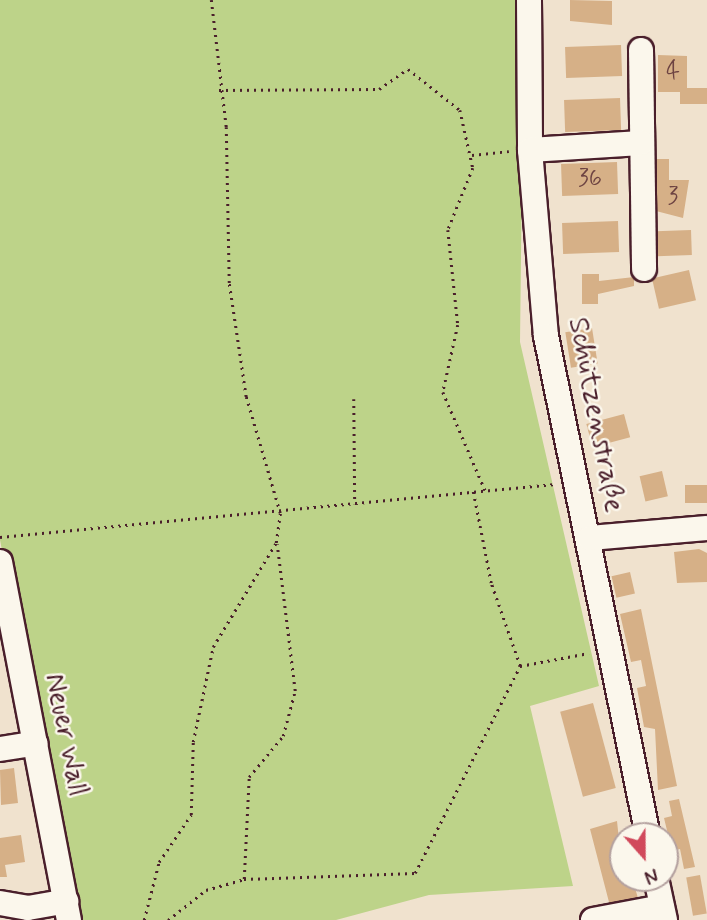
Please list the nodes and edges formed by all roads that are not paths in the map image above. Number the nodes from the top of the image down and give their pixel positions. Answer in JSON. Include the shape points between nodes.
{"nodes":[{"id":1,"x":529,"y":0,"type":"edge"},
{"id":2,"x":641,"y":50,"type":"dead end"},
{"id":3,"x":641,"y":143,"type":"junction"},
{"id":4,"x":530,"y":150,"type":"junction"},
{"id":5,"x":644,"y":269,"type":"dead end"},
{"id":6,"x":707,"y":528,"type":"edge"},
{"id":7,"x":590,"y":538,"type":"junction"},
{"id":8,"x":0,"y":562,"type":"edge"},
{"id":9,"x":36,"y":743,"type":"junction"},
{"id":10,"x":0,"y":750,"type":"edge"},
{"id":11,"x":645,"y":822,"type":"edge"},
{"id":12,"x":659,"y":892,"type":"edge"},
{"id":13,"x":0,"y":903,"type":"edge"},
{"id":14,"x":67,"y":911,"type":"edge"},
{"id":15,"x":664,"y":913,"type":"edge"},
{"id":16,"x":593,"y":920,"type":"edge"}],
"edges":[{"from":1,"to":4,"type":"street","name":"Schützenstraße"},
{"from":2,"to":3,"type":"street"},
{"from":3,"to":4,"type":"street"},
{"from":3,"to":5,"type":"street"},
{"from":4,"to":7,"type":"street","name":"Schützenstraße","via":[[546,336]]},
{"from":6,"to":7,"type":"street"},
{"from":7,"to":11,"type":"street","name":"Schützenstraße"},
{"from":8,"to":9,"type":"street","name":"Neuer Wall"},
{"from":9,"to":10,"type":"street"},
{"from":9,"to":14,"type":"street","name":"Neuer Wall"},
{"from":12,"to":15,"type":"street"},
{"from":13,"to":14,"type":"street"},
{"from":15,"to":16,"type":"street"}]}
